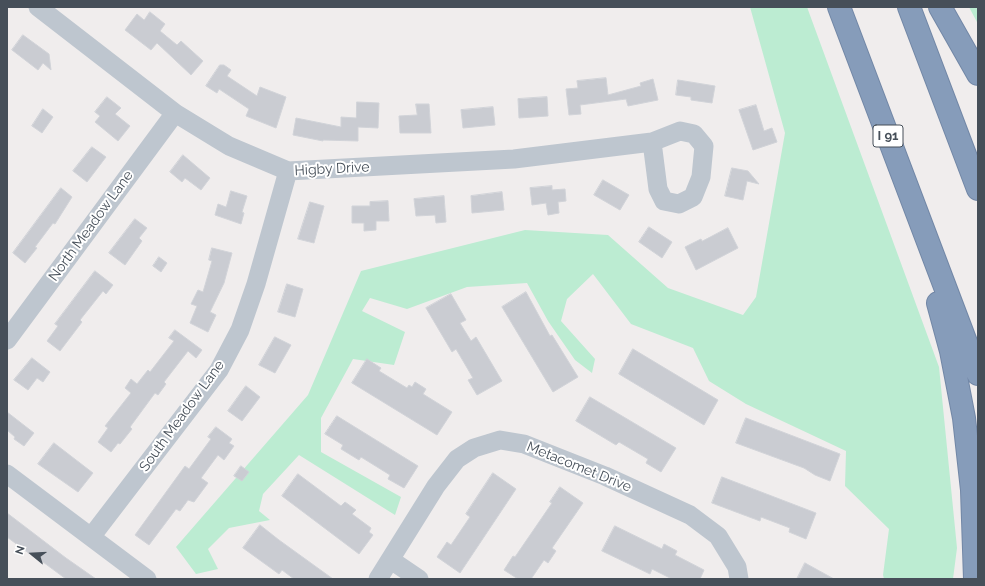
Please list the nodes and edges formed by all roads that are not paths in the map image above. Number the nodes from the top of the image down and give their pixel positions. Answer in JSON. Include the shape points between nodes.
{"nodes":[{"id":1,"x":38,"y":7,"type":"edge"},
{"id":2,"x":839,"y":7,"type":"edge"},
{"id":3,"x":909,"y":7,"type":"edge"},
{"id":4,"x":940,"y":7,"type":"edge"},
{"id":5,"x":978,"y":74,"type":"edge"},
{"id":6,"x":175,"y":113,"type":"junction"},
{"id":7,"x":652,"y":142,"type":"dead end"},
{"id":8,"x":288,"y":171,"type":"junction"},
{"id":9,"x":978,"y":189,"type":"edge"},
{"id":10,"x":937,"y":266,"type":"junction"},
{"id":11,"x":7,"y":340,"type":"edge"},
{"id":12,"x":978,"y":374,"type":"edge"},
{"id":13,"x":7,"y":474,"type":"edge"},
{"id":14,"x":91,"y":537,"type":"junction"},
{"id":15,"x":390,"y":560,"type":"junction"},
{"id":16,"x":147,"y":579,"type":"edge"},
{"id":17,"x":378,"y":579,"type":"edge"},
{"id":18,"x":419,"y":579,"type":"edge"},
{"id":19,"x":739,"y":579,"type":"edge"},
{"id":20,"x":975,"y":579,"type":"edge"}],
"edges":[{"from":1,"to":6,"type":"street","name":"Higby Drive"},
{"from":2,"to":10,"type":"highway","number":"I 91"},
{"from":3,"to":9,"type":"highway"},
{"from":4,"to":5,"type":"highway"},
{"from":6,"to":8,"type":"street","name":"Higby Drive","via":[[229,146]]},
{"from":6,"to":11,"type":"street","name":"North Meadow Lane"},
{"from":7,"to":8,"type":"street","name":"Higby Drive","via":[[514,159]]},
{"from":8,"to":14,"type":"street","name":"South Meadow Lane","via":[[256,284],[240,330],[219,370]]},
{"from":10,"to":12,"type":"highway","number":"I 91"},
{"from":10,"to":20,"type":"highway","via":[[938,306],[956,370],[967,441],[974,516]]},
{"from":13,"to":14,"type":"street"},
{"from":14,"to":16,"type":"street"},
{"from":15,"to":17,"type":"street","name":"Metacomet Drive"},
{"from":15,"to":18,"type":"street"},
{"from":15,"to":19,"type":"street","name":"Metacomet Drive","via":[[436,486],[457,459],[474,448],[500,440],[524,444],[605,476],[690,515],[718,536],[737,567]]}]}
